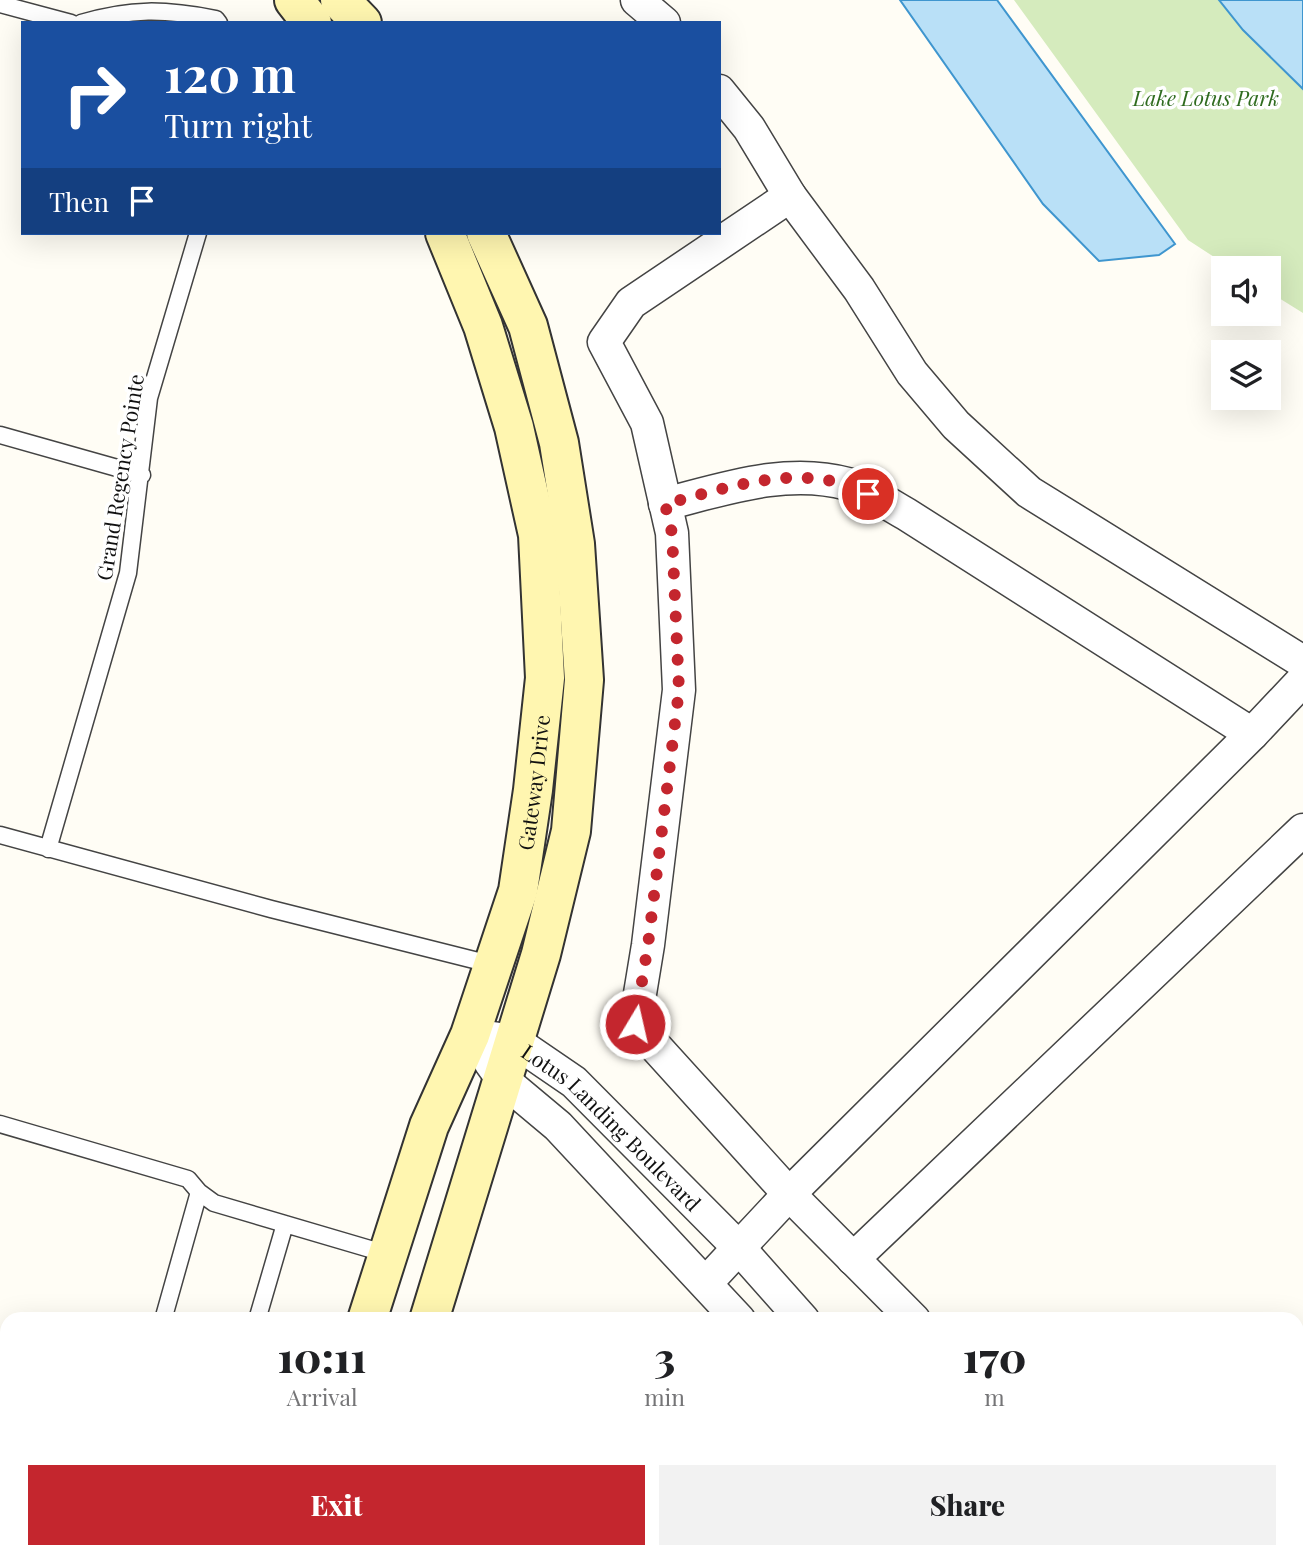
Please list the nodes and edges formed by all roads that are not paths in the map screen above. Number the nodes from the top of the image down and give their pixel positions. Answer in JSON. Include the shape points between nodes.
{"nodes":[{"id":1,"x":294,"y":0,"type":"edge"},
{"id":2,"x":340,"y":0,"type":"edge"},
{"id":3,"x":637,"y":0,"type":"edge"},
{"id":4,"x":0,"y":4,"type":"edge"},
{"id":5,"x":31,"y":6,"type":"edge"},
{"id":6,"x":66,"y":21,"type":"edge"},
{"id":7,"x":88,"y":21,"type":"edge"},
{"id":8,"x":218,"y":21,"type":"edge"},
{"id":9,"x":310,"y":21,"type":"edge"},
{"id":10,"x":360,"y":21,"type":"edge"},
{"id":11,"x":662,"y":21,"type":"edge"},
{"id":12,"x":721,"y":93,"type":"edge"},
{"id":13,"x":790,"y":196,"type":"junction"},
{"id":14,"x":197,"y":235,"type":"edge"},
{"id":15,"x":445,"y":235,"type":"edge"},
{"id":16,"x":487,"y":235,"type":"edge"},
{"id":17,"x":0,"y":435,"type":"edge"},
{"id":18,"x":142,"y":475,"type":"junction"},
{"id":19,"x":665,"y":504,"type":"junction"},
{"id":20,"x":1303,"y":662,"type":"edge"},
{"id":21,"x":1303,"y":680,"type":"edge"},
{"id":22,"x":1252,"y":734,"type":"junction"},
{"id":23,"x":1303,"y":830,"type":"edge"},
{"id":24,"x":0,"y":835,"type":"edge"},
{"id":25,"x":48,"y":849,"type":"junction"},
{"id":26,"x":494,"y":965,"type":"junction"},
{"id":27,"x":470,"y":1035,"type":"junction"},
{"id":28,"x":514,"y":1041,"type":"junction"},
{"id":29,"x":503,"y":1080,"type":"junction"},
{"id":30,"x":0,"y":1124,"type":"edge"},
{"id":31,"x":199,"y":1192,"type":"junction"},
{"id":32,"x":789,"y":1194,"type":"junction"},
{"id":33,"x":285,"y":1224,"type":"junction"},
{"id":34,"x":739,"y":1248,"type":"junction"},
{"id":35,"x":387,"y":1254,"type":"junction"},
{"id":36,"x":853,"y":1259,"type":"junction"},
{"id":37,"x":706,"y":1283,"type":"junction"},
{"id":38,"x":165,"y":1312,"type":"edge"},
{"id":39,"x":259,"y":1312,"type":"edge"},
{"id":40,"x":369,"y":1312,"type":"edge"},
{"id":41,"x":431,"y":1312,"type":"edge"},
{"id":42,"x":732,"y":1312,"type":"edge"},
{"id":43,"x":796,"y":1312,"type":"edge"},
{"id":44,"x":906,"y":1312,"type":"edge"}],
"edges":[{"from":1,"to":9,"type":"street"},
{"from":2,"to":10,"type":"street"},
{"from":3,"to":11,"type":"street"},
{"from":4,"to":5,"type":"lane"},
{"from":5,"to":6,"type":"lane"},
{"from":7,"to":8,"type":"lane","via":[[120,12],[169,10]]},
{"from":12,"to":13,"type":"street","via":[[749,128]]},
{"from":13,"to":19,"type":"street","via":[[631,303],[604,342],[647,423]]},
{"from":13,"to":20,"type":"street","via":[[859,289],[912,373],[956,425],[1029,492]]},
{"from":14,"to":18,"type":"lane","name":"Grand Regency Pointe","via":[[149,398]]},
{"from":15,"to":26,"type":"street","name":"Gateway Drive","via":[[510,414],[538,535],[545,678],[540,728],[518,891]]},
{"from":16,"to":28,"type":"street","name":"Gateway Drive","via":[[528,326],[559,443],[575,544],[584,680],[571,831]]},
{"from":17,"to":18,"type":"lane"},
{"from":18,"to":25,"type":"lane","name":"Grand Regency Pointe","via":[[128,573]]},
{"from":19,"to":22,"type":"street","via":[[749,482],[799,476],[849,484],[906,514]]},
{"from":19,"to":32,"type":"street","via":[[672,533],[679,690],[635,1024]]},
{"from":21,"to":22,"type":"street"},
{"from":22,"to":32,"type":"street"},
{"from":23,"to":36,"type":"street"},
{"from":24,"to":25,"type":"lane"},
{"from":25,"to":26,"type":"lane"},
{"from":26,"to":27,"type":"street","name":"Gateway Drive"},
{"from":27,"to":28,"type":"street","name":"Lotus Landing Boulevard"},
{"from":27,"to":29,"type":"street","name":"Lotus Landing Boulevard"},
{"from":27,"to":35,"type":"street","name":"Gateway Drive","via":[[429,1126]]},
{"from":28,"to":29,"type":"street","name":"Gateway Drive"},
{"from":28,"to":34,"type":"street","name":"Lotus Landing Boulevard","via":[[574,1082]]},
{"from":29,"to":37,"type":"street","name":"Lotus Landing Boulevard","via":[[558,1126]]},
{"from":29,"to":41,"type":"street","name":"Gateway Drive"},
{"from":30,"to":31,"type":"lane","via":[[188,1179]]},
{"from":31,"to":33,"type":"lane","via":[[214,1203]]},
{"from":31,"to":38,"type":"lane"},
{"from":32,"to":34,"type":"street"},
{"from":32,"to":36,"type":"street"},
{"from":33,"to":35,"type":"lane"},
{"from":33,"to":39,"type":"lane"},
{"from":34,"to":37,"type":"street"},
{"from":34,"to":43,"type":"street","name":"Lotus Landing Boulevard"},
{"from":35,"to":40,"type":"street","name":"Gateway Drive"},
{"from":36,"to":44,"type":"street"},
{"from":37,"to":42,"type":"street","name":"Lotus Landing Boulevard"}]}
